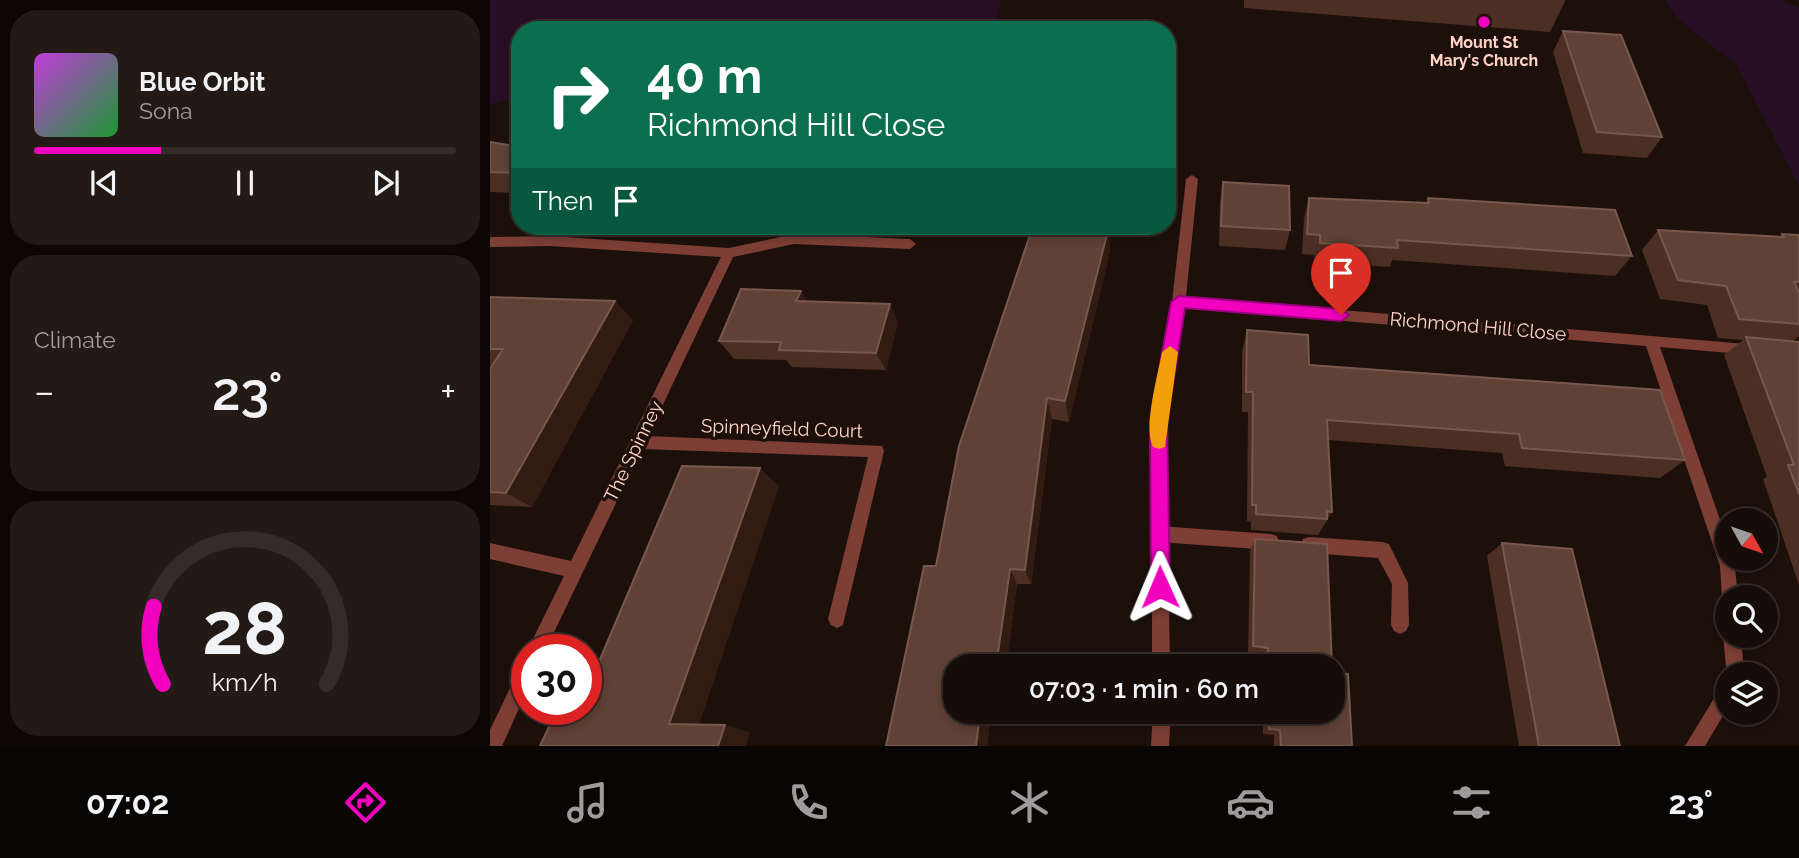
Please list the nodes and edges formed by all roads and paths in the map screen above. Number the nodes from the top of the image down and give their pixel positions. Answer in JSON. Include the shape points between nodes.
{"nodes":[{"id":1,"x":1192,"y":179,"type":"dead end"},
{"id":2,"x":490,"y":242,"type":"edge"},
{"id":3,"x":910,"y":244,"type":"dead end"},
{"id":4,"x":729,"y":253,"type":"junction"},
{"id":5,"x":1179,"y":302,"type":"junction"},
{"id":6,"x":1651,"y":341,"type":"junction"},
{"id":7,"x":1772,"y":350,"type":"edge"},
{"id":8,"x":639,"y":442,"type":"junction"},
{"id":9,"x":1159,"y":534,"type":"junction"},
{"id":10,"x":490,"y":551,"type":"edge"},
{"id":11,"x":574,"y":570,"type":"junction"},
{"id":12,"x":1729,"y":585,"type":"edge"},
{"id":13,"x":837,"y":620,"type":"dead end"},
{"id":14,"x":1400,"y":625,"type":"dead end"},
{"id":15,"x":544,"y":634,"type":"edge"},
{"id":16,"x":1161,"y":654,"type":"edge"},
{"id":17,"x":511,"y":705,"type":"edge"},
{"id":18,"x":1715,"y":712,"type":"edge"},
{"id":19,"x":1161,"y":724,"type":"edge"},
{"id":20,"x":492,"y":746,"type":"edge"},
{"id":21,"x":1160,"y":746,"type":"edge"},
{"id":22,"x":1694,"y":746,"type":"edge"}],
"edges":[{"from":1,"to":5,"type":"street"},
{"from":2,"to":4,"type":"street","via":[[537,239]]},
{"from":3,"to":4,"type":"street","via":[[794,239]]},
{"from":4,"to":8,"type":"street","name":"The Spinney"},
{"from":5,"to":6,"type":"street","name":"Richmond Hill Close"},
{"from":5,"to":9,"type":"street","via":[[1158,422]]},
{"from":6,"to":7,"type":"street","name":"Richmond Hill Close"},
{"from":6,"to":12,"type":"street","via":[[1728,566]]},
{"from":8,"to":11,"type":"street","name":"The Spinney"},
{"from":8,"to":13,"type":"street","name":"Spinneyfield Court","via":[[877,451]]},
{"from":9,"to":14,"type":"street","via":[[1383,551],[1400,583]]},
{"from":9,"to":16,"type":"street"},
{"from":10,"to":11,"type":"street"},
{"from":11,"to":15,"type":"street","name":"The Spinney"},
{"from":17,"to":20,"type":"street"},
{"from":18,"to":22,"type":"street"},
{"from":19,"to":21,"type":"street"}]}
